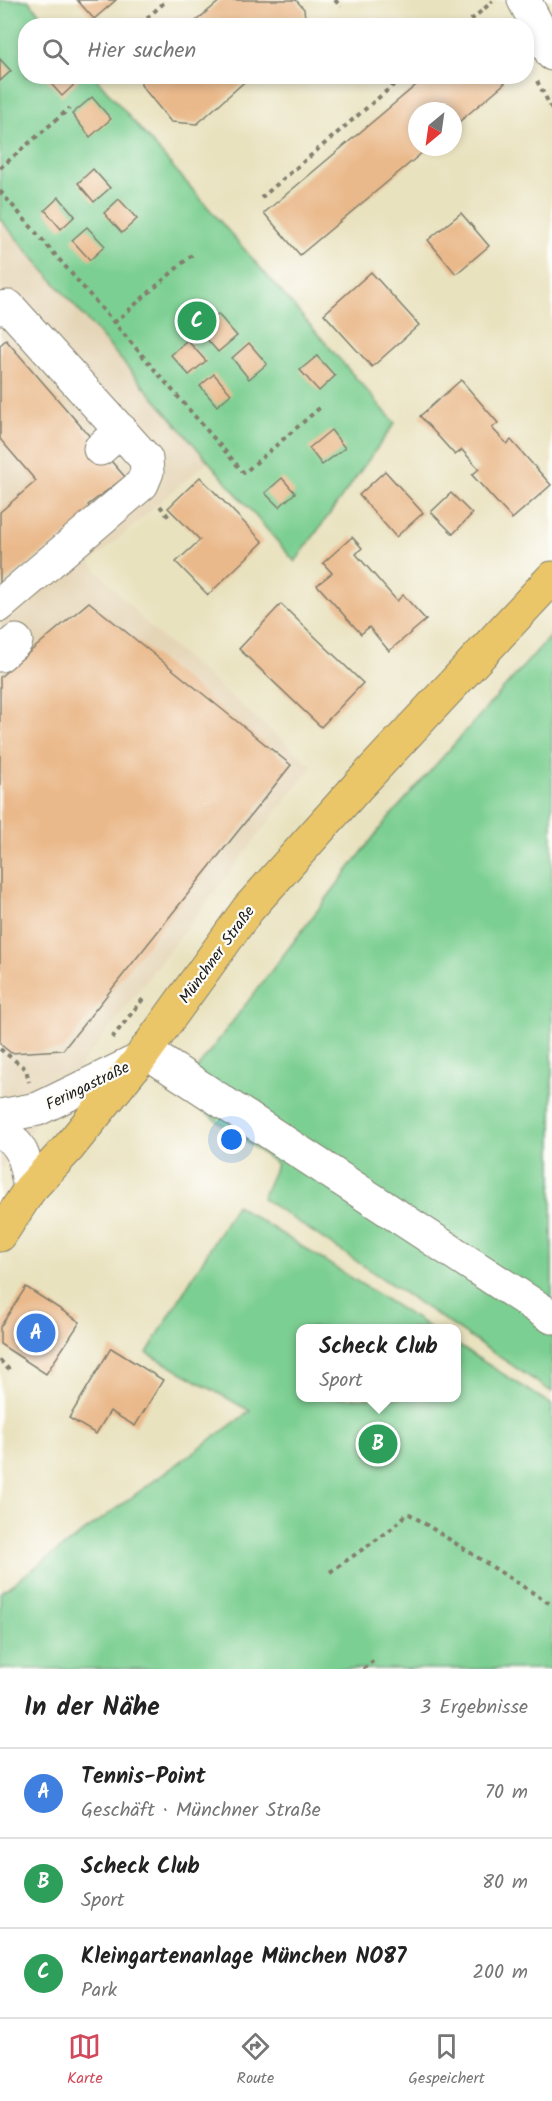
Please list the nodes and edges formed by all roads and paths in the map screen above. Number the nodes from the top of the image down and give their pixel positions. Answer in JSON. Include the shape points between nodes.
{"nodes":[{"id":1,"x":167,"y":0,"type":"edge"},
{"id":2,"x":335,"y":0,"type":"edge"},
{"id":3,"x":494,"y":0,"type":"edge"},
{"id":4,"x":524,"y":0,"type":"edge"},
{"id":5,"x":341,"y":7,"type":"dead end"},
{"id":6,"x":147,"y":18,"type":"dead end"},
{"id":7,"x":473,"y":18,"type":"edge"},
{"id":8,"x":529,"y":18,"type":"edge"},
{"id":9,"x":534,"y":34,"type":"edge"},
{"id":10,"x":544,"y":67,"type":"edge"},
{"id":11,"x":395,"y":84,"type":"edge"},
{"id":12,"x":70,"y":108,"type":"dead end"},
{"id":13,"x":552,"y":109,"type":"edge"},
{"id":14,"x":0,"y":168,"type":"edge"},
{"id":15,"x":0,"y":191,"type":"edge"},
{"id":16,"x":261,"y":198,"type":"dead end"},
{"id":17,"x":193,"y":254,"type":"dead end"},
{"id":18,"x":0,"y":308,"type":"edge"},
{"id":19,"x":114,"y":323,"type":"junction"},
{"id":20,"x":323,"y":405,"type":"dead end"},
{"id":21,"x":552,"y":578,"type":"edge"},
{"id":22,"x":0,"y":605,"type":"edge"},
{"id":23,"x":0,"y":1049,"type":"edge"},
{"id":24,"x":142,"y":1055,"type":"junction"},
{"id":25,"x":26,"y":1069,"type":"dead end"},
{"id":26,"x":0,"y":1116,"type":"edge"},
{"id":27,"x":0,"y":1130,"type":"edge"},
{"id":28,"x":0,"y":1176,"type":"edge"},
{"id":29,"x":30,"y":1189,"type":"junction"},
{"id":30,"x":0,"y":1235,"type":"edge"},
{"id":31,"x":552,"y":1317,"type":"edge"},
{"id":32,"x":0,"y":1360,"type":"edge"},
{"id":33,"x":12,"y":1374,"type":"dead end"},
{"id":34,"x":330,"y":1572,"type":"dead end"},
{"id":35,"x":552,"y":1605,"type":"edge"},
{"id":36,"x":373,"y":1661,"type":"dead end"},
{"id":37,"x":363,"y":1669,"type":"edge"}],
"edges":[{"from":1,"to":6,"type":"path"},
{"from":2,"to":5,"type":"path"},
{"from":3,"to":7,"type":"path"},
{"from":4,"to":8,"type":"street"},
{"from":9,"to":10,"type":"street"},
{"from":10,"to":13,"type":"path"},
{"from":11,"to":16,"type":"path"},
{"from":12,"to":14,"type":"path"},
{"from":15,"to":19,"type":"path"},
{"from":17,"to":19,"type":"path"},
{"from":18,"to":22,"type":"street","via":[[9,307],[110,440],[146,459],[147,472],[142,484]]},
{"from":19,"to":20,"type":"path","via":[[244,473]]},
{"from":21,"to":24,"type":"main road","name":"Münchner Straße","via":[[248,909]]},
{"from":23,"to":25,"type":"path"},
{"from":24,"to":26,"type":"street","name":"Feringastraße","via":[[38,1109]]},
{"from":24,"to":29,"type":"main road","name":"Münchner Straße"},
{"from":24,"to":31,"type":"street"},
{"from":27,"to":29,"type":"street","via":[[13,1139],[25,1161]]},
{"from":28,"to":29,"type":"street"},
{"from":29,"to":30,"type":"main road","name":"Münchner Straße"},
{"from":32,"to":33,"type":"path"},
{"from":34,"to":35,"type":"path","via":[[408,1513]]},
{"from":36,"to":37,"type":"path"}]}
